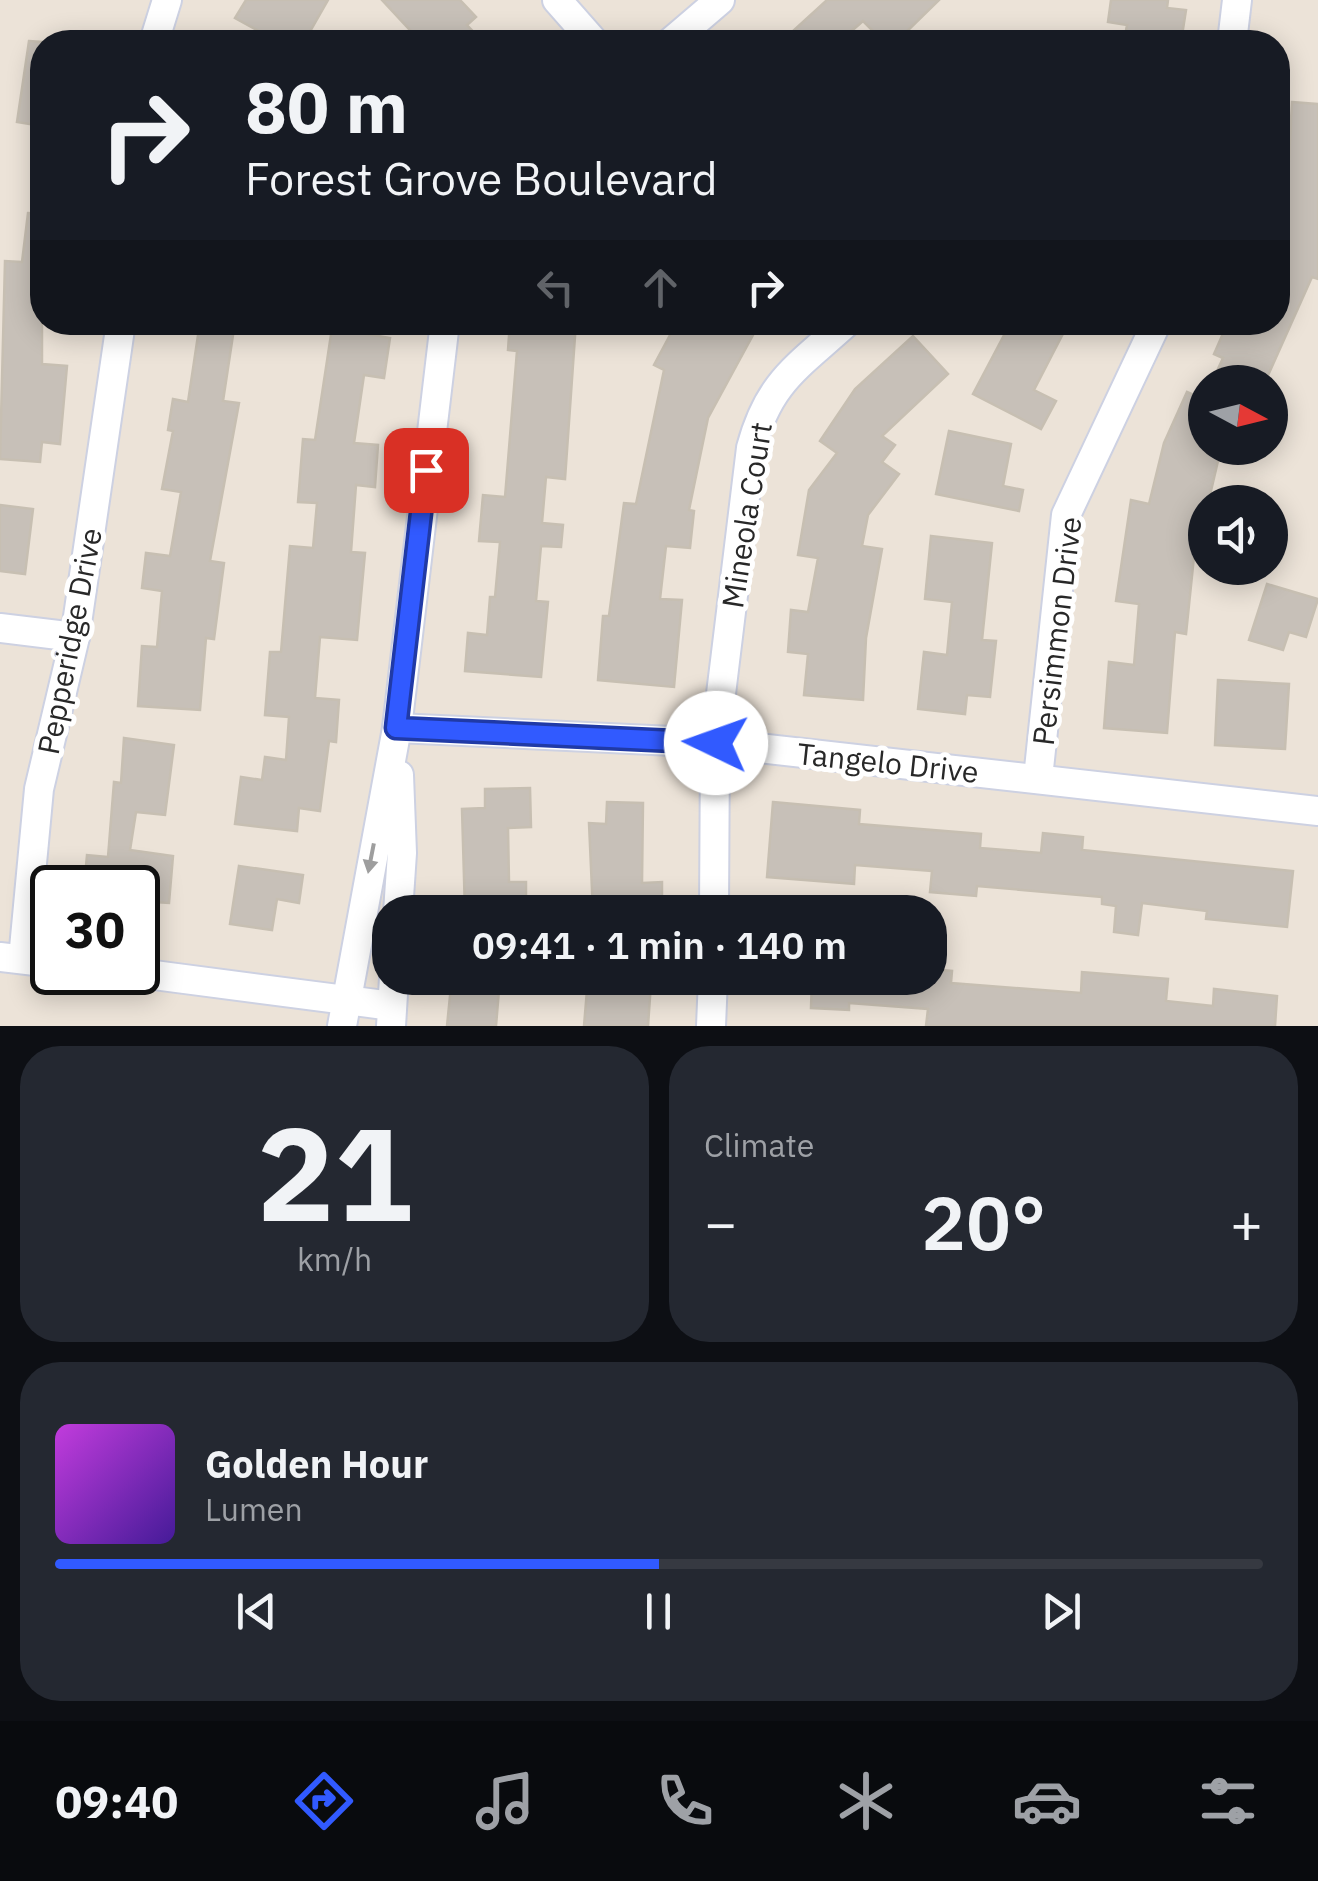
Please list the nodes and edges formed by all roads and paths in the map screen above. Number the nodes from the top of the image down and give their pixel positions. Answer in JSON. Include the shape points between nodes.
{"nodes":[{"id":1,"x":167,"y":0,"type":"edge"},
{"id":2,"x":556,"y":0,"type":"edge"},
{"id":3,"x":720,"y":0,"type":"edge"},
{"id":4,"x":1237,"y":0,"type":"edge"},
{"id":5,"x":158,"y":30,"type":"edge"},
{"id":6,"x":583,"y":30,"type":"edge"},
{"id":7,"x":685,"y":30,"type":"edge"},
{"id":8,"x":1233,"y":30,"type":"edge"},
{"id":9,"x":119,"y":335,"type":"edge"},
{"id":10,"x":443,"y":335,"type":"edge"},
{"id":11,"x":833,"y":335,"type":"edge"},
{"id":12,"x":1150,"y":335,"type":"edge"},
{"id":13,"x":0,"y":628,"type":"edge"},
{"id":14,"x":75,"y":637,"type":"junction"},
{"id":15,"x":396,"y":728,"type":"junction"},
{"id":16,"x":716,"y":743,"type":"junction"},
{"id":17,"x":1038,"y":778,"type":"junction"},
{"id":18,"x":1318,"y":811,"type":"edge"},
{"id":19,"x":399,"y":895,"type":"edge"},
{"id":20,"x":714,"y":895,"type":"edge"},
{"id":21,"x":11,"y":958,"type":"edge"},
{"id":22,"x":160,"y":978,"type":"edge"},
{"id":23,"x":713,"y":995,"type":"edge"},
{"id":24,"x":343,"y":1014,"type":"edge"},
{"id":25,"x":391,"y":1016,"type":"edge"},
{"id":26,"x":712,"y":1026,"type":"edge"}],
"edges":[{"from":1,"to":5,"type":"street"},
{"from":2,"to":6,"type":"street"},
{"from":3,"to":7,"type":"street"},
{"from":4,"to":8,"type":"street"},
{"from":9,"to":14,"type":"street","name":"Pepperidge Drive"},
{"from":10,"to":15,"type":"street"},
{"from":11,"to":16,"type":"street","name":"Mineola Court","via":[[762,409],[751,448]]},
{"from":12,"to":17,"type":"street","name":"Persimmon Drive","via":[[1066,515]]},
{"from":13,"to":14,"type":"street"},
{"from":14,"to":21,"type":"street","name":"Pepperidge Drive","via":[[39,789]]},
{"from":15,"to":16,"type":"street","name":"Tangelo Drive"},
{"from":15,"to":19,"type":"street"},
{"from":15,"to":24,"type":"street","one_way":true},
{"from":16,"to":17,"type":"street","name":"Tangelo Drive"},
{"from":16,"to":20,"type":"street","name":"Mineola Court"},
{"from":17,"to":18,"type":"street","name":"Tangelo Drive"},
{"from":22,"to":24,"type":"street"},
{"from":23,"to":26,"type":"street"},
{"from":24,"to":25,"type":"street"}]}
